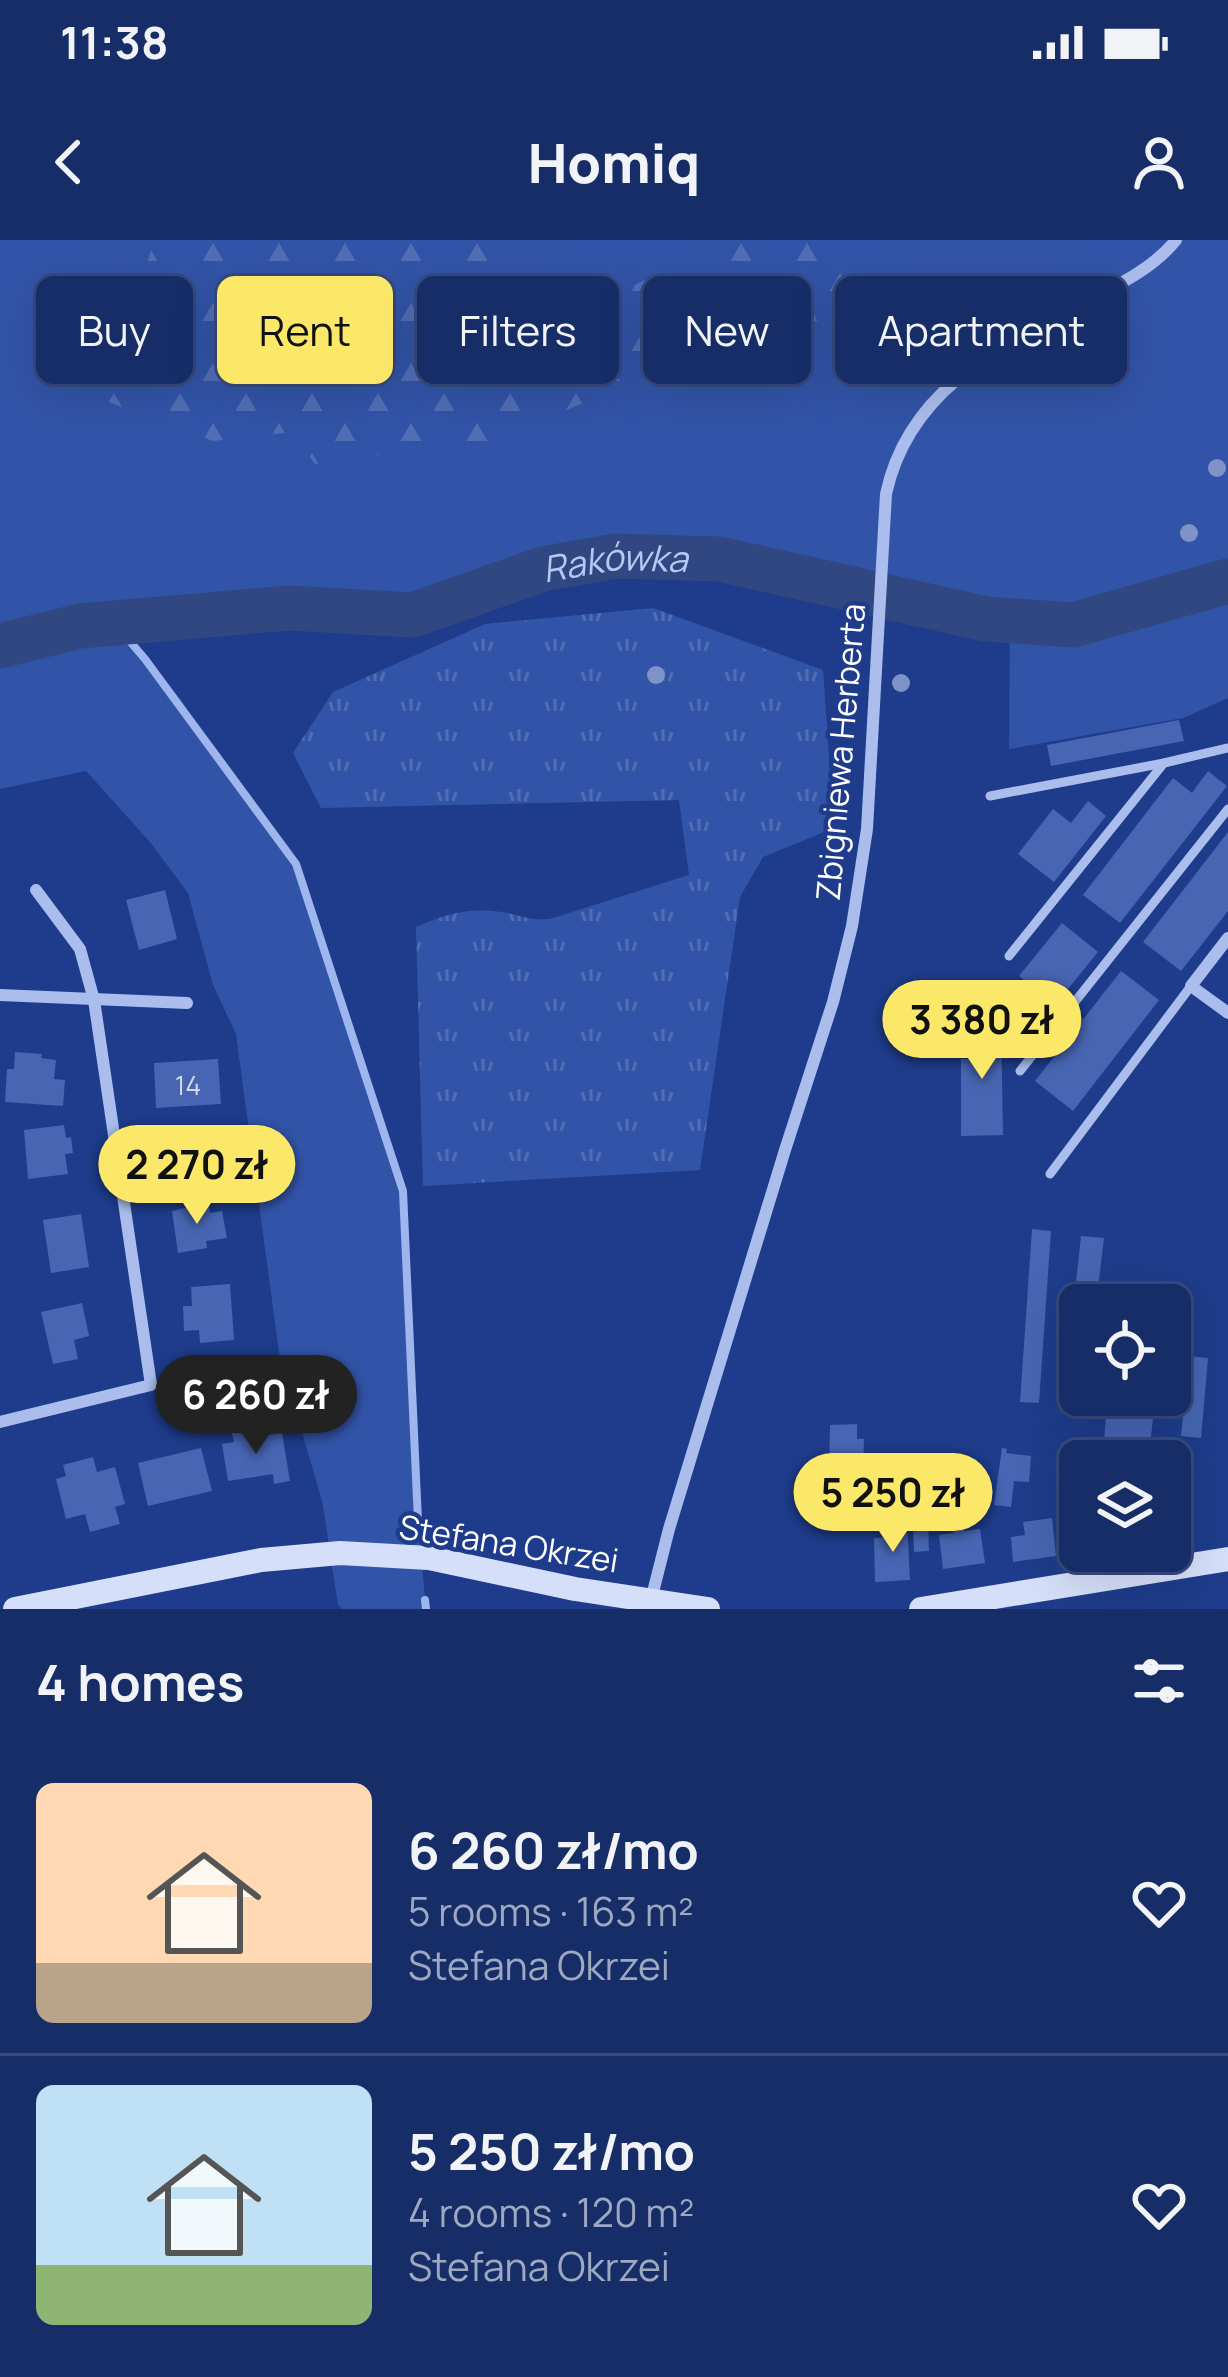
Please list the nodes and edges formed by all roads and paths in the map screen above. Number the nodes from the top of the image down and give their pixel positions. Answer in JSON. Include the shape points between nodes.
{"nodes":[{"id":1,"x":1176,"y":240,"type":"edge"},
{"id":2,"x":1228,"y":748,"type":"edge"},
{"id":3,"x":1164,"y":764,"type":"junction"},
{"id":4,"x":990,"y":796,"type":"dead end"},
{"id":5,"x":1228,"y":809,"type":"edge"},
{"id":6,"x":36,"y":890,"type":"dead end"},
{"id":7,"x":1228,"y":938,"type":"edge"},
{"id":8,"x":1009,"y":956,"type":"dead end"},
{"id":9,"x":1191,"y":986,"type":"junction"},
{"id":10,"x":0,"y":995,"type":"edge"},
{"id":11,"x":94,"y":1000,"type":"junction"},
{"id":12,"x":188,"y":1003,"type":"dead end"},
{"id":13,"x":1228,"y":1013,"type":"edge"},
{"id":14,"x":1020,"y":1071,"type":"dead end"},
{"id":15,"x":1050,"y":1174,"type":"dead end"},
{"id":16,"x":0,"y":1422,"type":"edge"},
{"id":17,"x":1228,"y":1559,"type":"edge"},
{"id":18,"x":650,"y":1600,"type":"junction"},
{"id":19,"x":15,"y":1609,"type":"edge"},
{"id":20,"x":708,"y":1609,"type":"edge"},
{"id":21,"x":921,"y":1609,"type":"edge"}],
"edges":[{"from":1,"to":18,"type":"street","name":"Zbigniewa Herberta","via":[[1132,278],[958,376],[906,440],[888,483],[867,829],[852,926]]},
{"from":2,"to":3,"type":"lane"},
{"from":3,"to":4,"type":"lane"},
{"from":3,"to":8,"type":"lane"},
{"from":5,"to":14,"type":"lane"},
{"from":6,"to":11,"type":"street","via":[[80,949]]},
{"from":7,"to":9,"type":"street"},
{"from":9,"to":13,"type":"street"},
{"from":9,"to":15,"type":"lane"},
{"from":10,"to":11,"type":"street"},
{"from":11,"to":12,"type":"street"},
{"from":11,"to":16,"type":"street","via":[[151,1385]]},
{"from":17,"to":21,"type":"street"},
{"from":18,"to":19,"type":"street","name":"Stefana Okrzei","via":[[430,1558],[340,1553],[261,1560]]},
{"from":18,"to":20,"type":"street","name":"Stefana Okrzei"}]}
